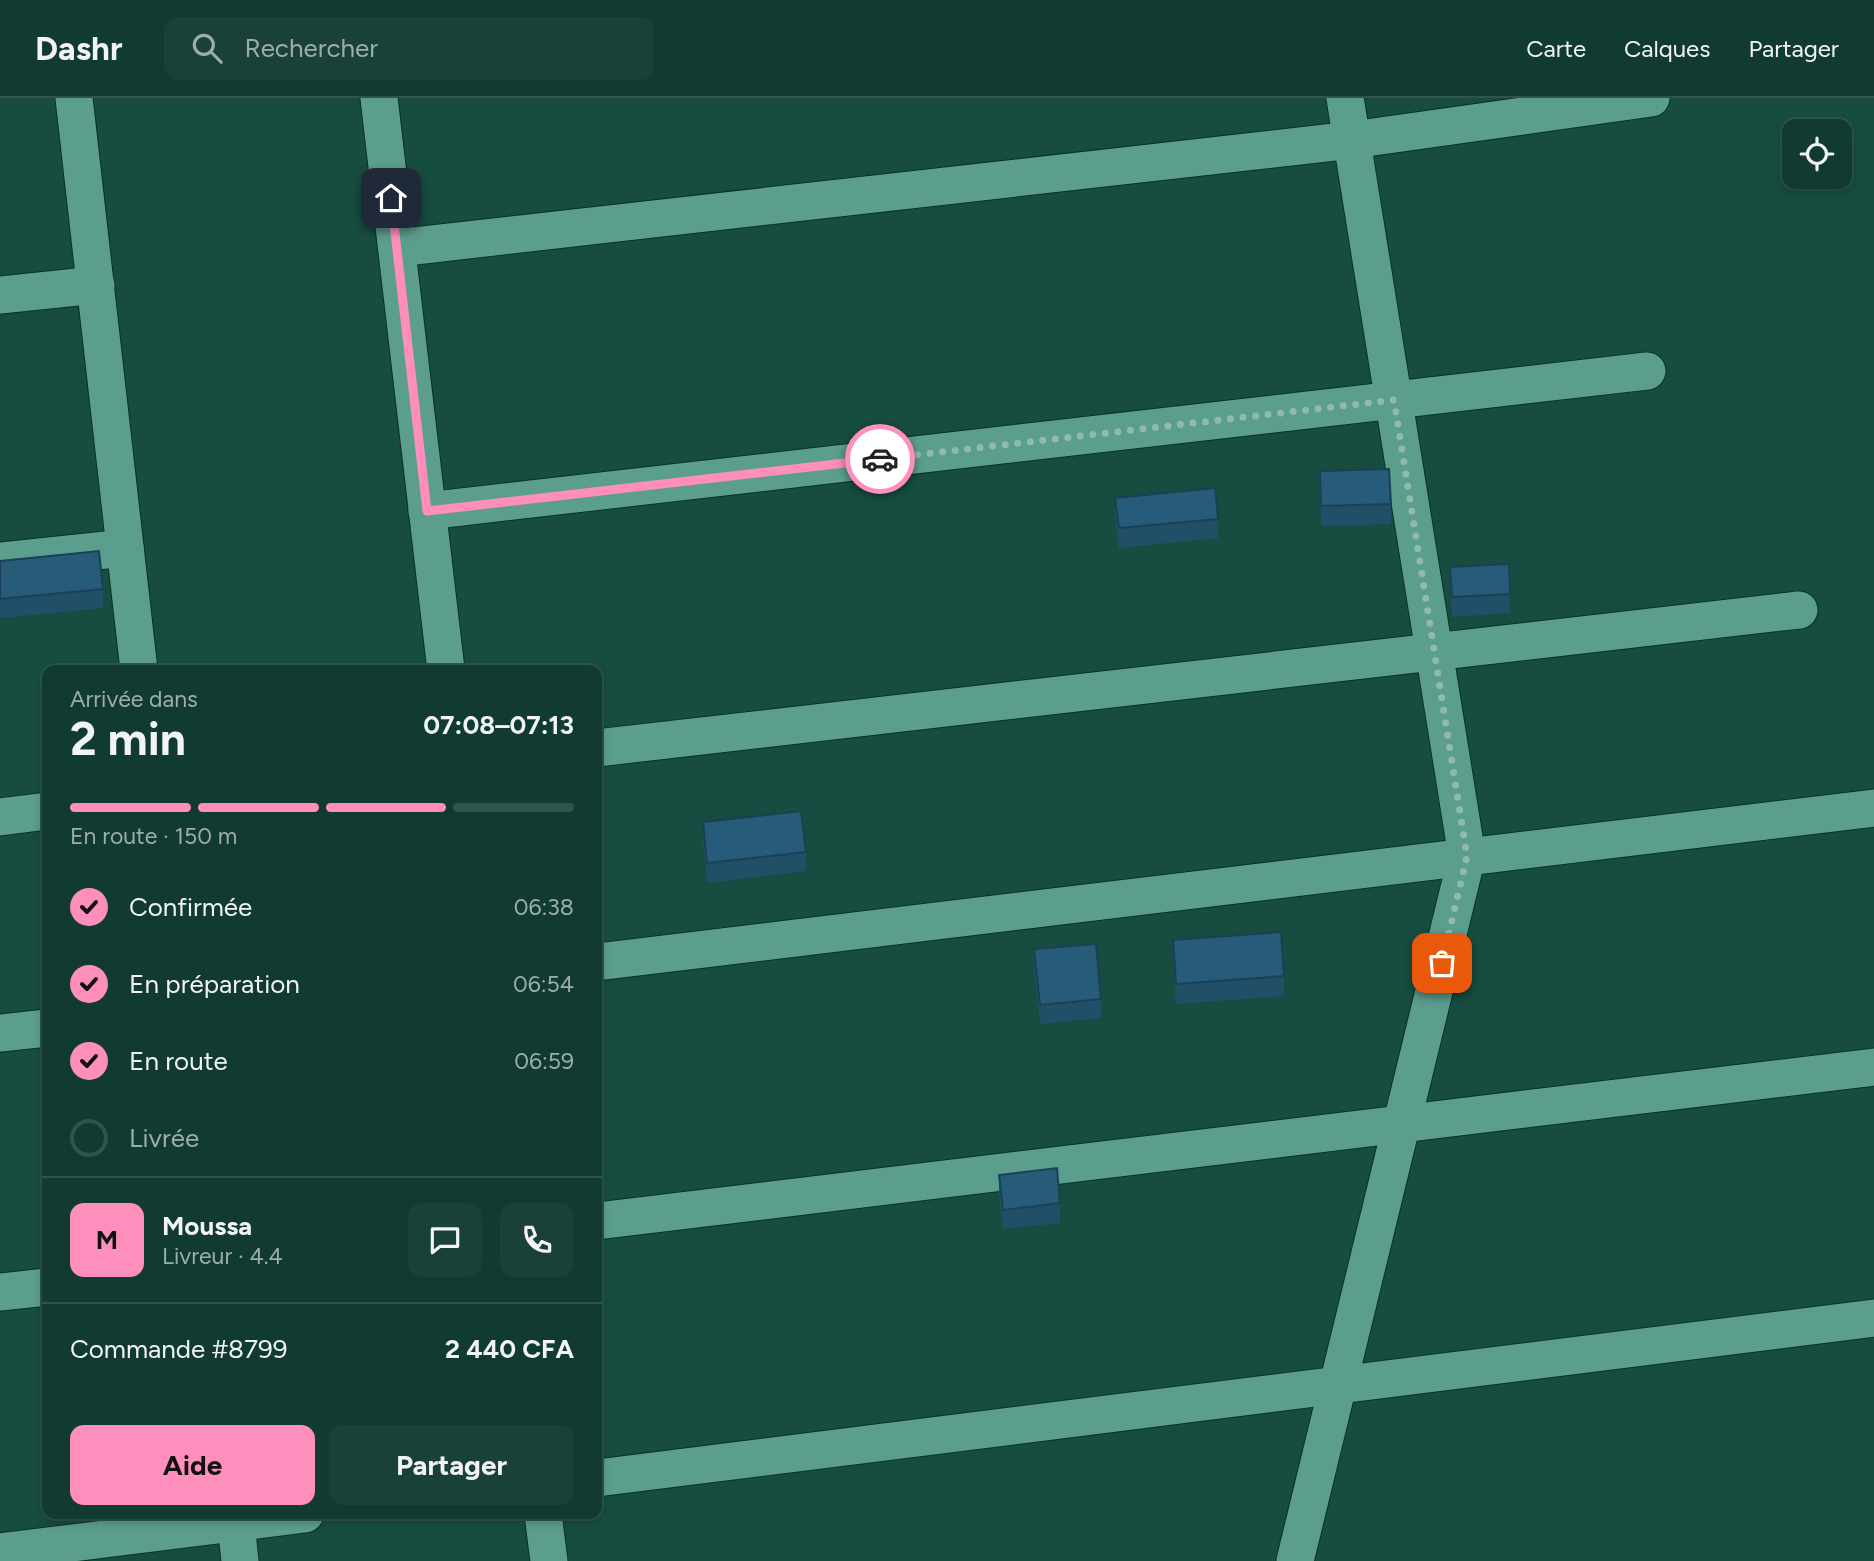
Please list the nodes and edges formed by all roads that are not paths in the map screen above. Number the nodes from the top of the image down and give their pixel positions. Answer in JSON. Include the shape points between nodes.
{"nodes":[{"id":1,"x":74,"y":98,"type":"edge"},
{"id":2,"x":379,"y":98,"type":"edge"},
{"id":3,"x":1345,"y":98,"type":"edge"},
{"id":4,"x":1651,"y":98,"type":"edge"},
{"id":5,"x":1352,"y":140,"type":"junction"},
{"id":6,"x":397,"y":248,"type":"junction"},
{"id":7,"x":96,"y":285,"type":"junction"},
{"id":8,"x":0,"y":295,"type":"edge"},
{"id":9,"x":1647,"y":371,"type":"dead end"},
{"id":10,"x":1394,"y":400,"type":"junction"},
{"id":11,"x":427,"y":511,"type":"junction"},
{"id":12,"x":125,"y":548,"type":"junction"},
{"id":13,"x":0,"y":561,"type":"edge"},
{"id":14,"x":1799,"y":610,"type":"dead end"},
{"id":15,"x":1434,"y":651,"type":"junction"},
{"id":16,"x":138,"y":665,"type":"edge"},
{"id":17,"x":445,"y":665,"type":"edge"},
{"id":18,"x":602,"y":747,"type":"edge"},
{"id":19,"x":1874,"y":808,"type":"edge"},
{"id":20,"x":42,"y":812,"type":"edge"},
{"id":21,"x":0,"y":817,"type":"edge"},
{"id":22,"x":1467,"y":856,"type":"junction"},
{"id":23,"x":602,"y":961,"type":"edge"},
{"id":24,"x":42,"y":1029,"type":"edge"},
{"id":25,"x":0,"y":1033,"type":"edge"},
{"id":26,"x":1874,"y":1067,"type":"edge"},
{"id":27,"x":1404,"y":1124,"type":"junction"},
{"id":28,"x":602,"y":1220,"type":"edge"},
{"id":29,"x":42,"y":1288,"type":"edge"},
{"id":30,"x":0,"y":1292,"type":"edge"},
{"id":31,"x":1874,"y":1318,"type":"edge"},
{"id":32,"x":1338,"y":1385,"type":"junction"},
{"id":33,"x":602,"y":1477,"type":"edge"},
{"id":34,"x":228,"y":1519,"type":"edge"},
{"id":35,"x":235,"y":1519,"type":"edge"},
{"id":36,"x":544,"y":1519,"type":"edge"},
{"id":37,"x":0,"y":1552,"type":"edge"},
{"id":38,"x":240,"y":1561,"type":"edge"},
{"id":39,"x":549,"y":1561,"type":"edge"},
{"id":40,"x":1295,"y":1561,"type":"edge"}],
"edges":[{"from":1,"to":7,"type":"street"},
{"from":2,"to":6,"type":"street"},
{"from":3,"to":5,"type":"street"},
{"from":4,"to":5,"type":"street"},
{"from":5,"to":6,"type":"street"},
{"from":5,"to":10,"type":"street"},
{"from":6,"to":11,"type":"street"},
{"from":7,"to":8,"type":"street"},
{"from":7,"to":12,"type":"street"},
{"from":9,"to":10,"type":"street"},
{"from":10,"to":11,"type":"street"},
{"from":10,"to":15,"type":"street"},
{"from":11,"to":17,"type":"street"},
{"from":12,"to":13,"type":"street"},
{"from":12,"to":16,"type":"street"},
{"from":14,"to":15,"type":"street"},
{"from":15,"to":18,"type":"street"},
{"from":15,"to":22,"type":"street"},
{"from":19,"to":22,"type":"street"},
{"from":20,"to":21,"type":"street"},
{"from":22,"to":23,"type":"street"},
{"from":22,"to":27,"type":"street"},
{"from":24,"to":25,"type":"street"},
{"from":26,"to":27,"type":"street"},
{"from":27,"to":28,"type":"street"},
{"from":27,"to":32,"type":"street"},
{"from":29,"to":30,"type":"street"},
{"from":31,"to":32,"type":"street"},
{"from":32,"to":33,"type":"street"},
{"from":32,"to":40,"type":"street"},
{"from":34,"to":37,"type":"street"},
{"from":35,"to":38,"type":"street"},
{"from":36,"to":39,"type":"street"}]}
